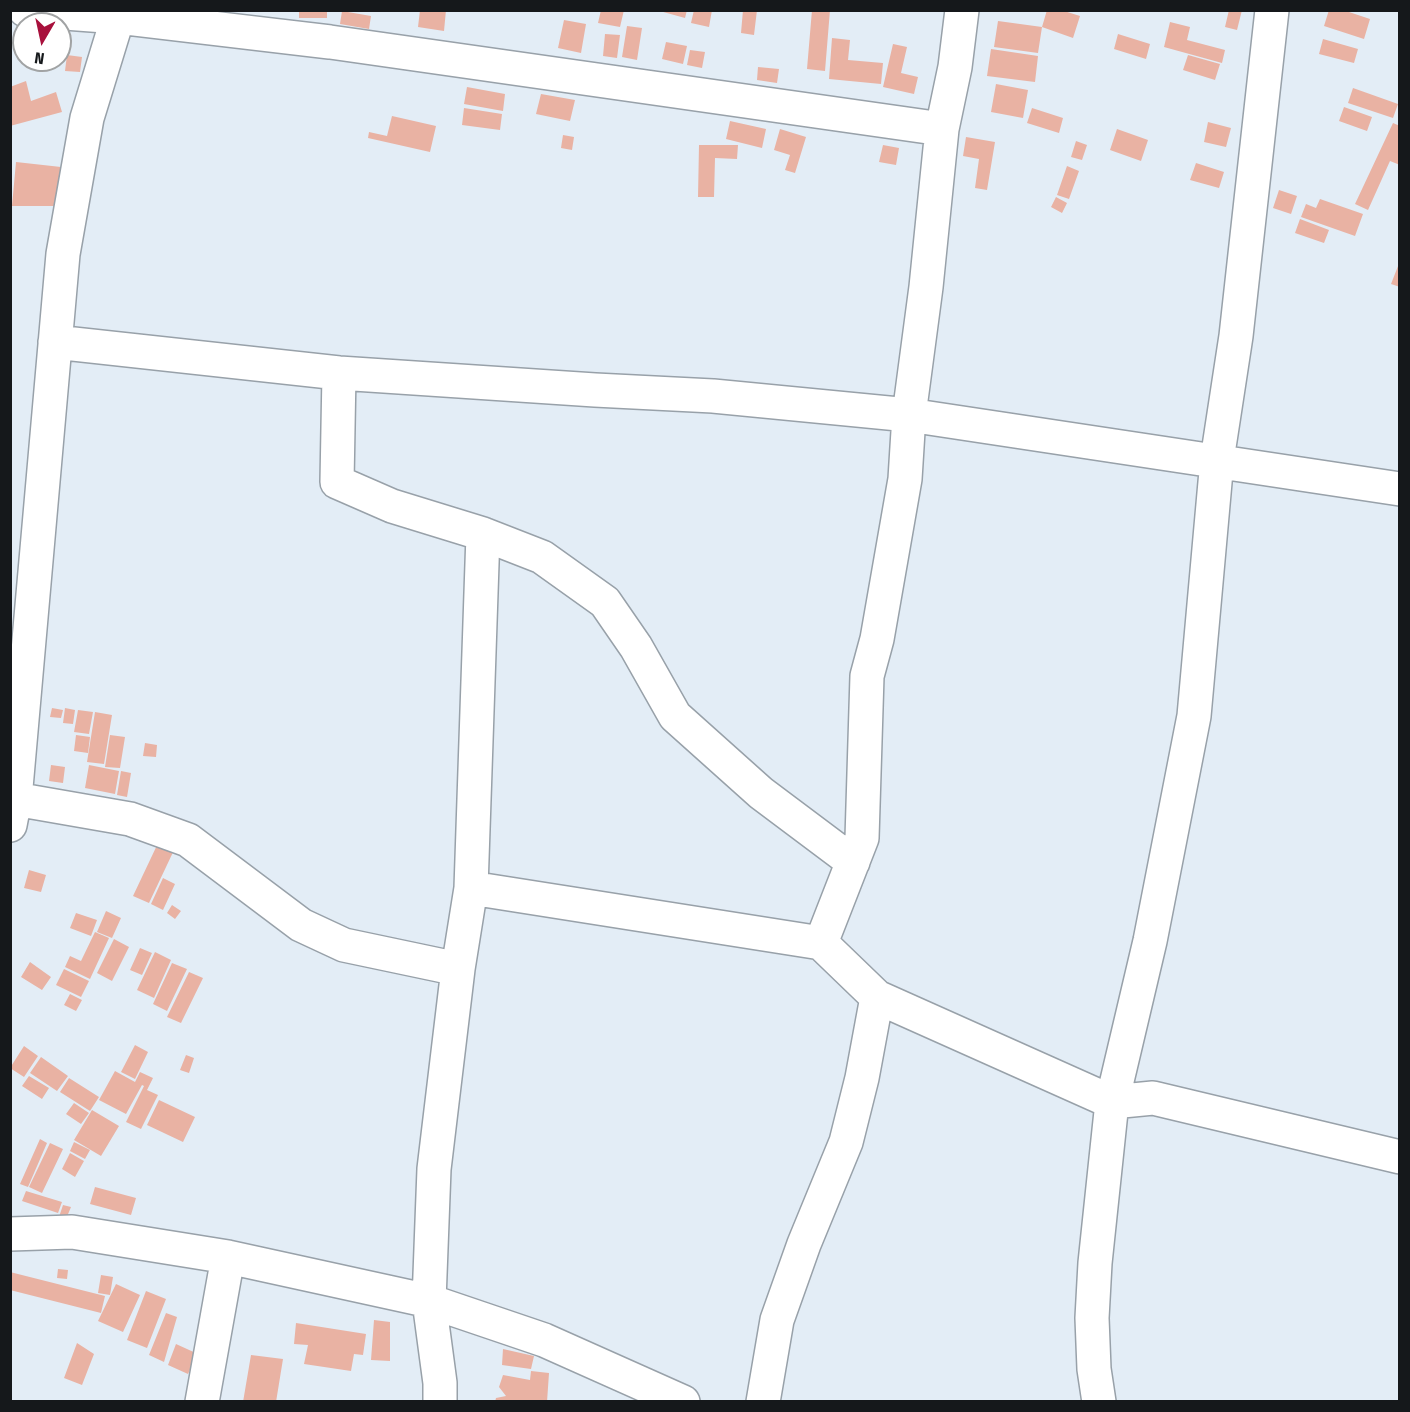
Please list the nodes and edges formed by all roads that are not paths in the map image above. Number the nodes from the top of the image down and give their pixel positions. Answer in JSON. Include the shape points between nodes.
{"nodes":[{"id":1,"x":25,"y":10,"type":"edge"},
{"id":2,"x":962,"y":10,"type":"edge"},
{"id":3,"x":1272,"y":10,"type":"edge"},
{"id":4,"x":118,"y":17,"type":"junction"},
{"id":5,"x":942,"y":129,"type":"junction"},
{"id":6,"x":55,"y":342,"type":"junction"},
{"id":7,"x":339,"y":373,"type":"junction"},
{"id":8,"x":909,"y":415,"type":"junction"},
{"id":9,"x":1217,"y":460,"type":"junction"},
{"id":10,"x":1400,"y":489,"type":"edge"},
{"id":11,"x":483,"y":534,"type":"junction"},
{"id":12,"x":13,"y":812,"type":"edge"},
{"id":13,"x":853,"y":862,"type":"junction"},
{"id":14,"x":471,"y":888,"type":"junction"},
{"id":15,"x":821,"y":943,"type":"junction"},
{"id":16,"x":458,"y":969,"type":"junction"},
{"id":17,"x":877,"y":996,"type":"junction"},
{"id":18,"x":1112,"y":1102,"type":"junction"},
{"id":19,"x":1400,"y":1157,"type":"edge"},
{"id":20,"x":10,"y":1234,"type":"edge"},
{"id":21,"x":228,"y":1257,"type":"junction"},
{"id":22,"x":429,"y":1301,"type":"junction"},
{"id":23,"x":202,"y":1401,"type":"edge"},
{"id":24,"x":440,"y":1401,"type":"edge"},
{"id":25,"x":683,"y":1401,"type":"edge"},
{"id":26,"x":763,"y":1401,"type":"edge"},
{"id":27,"x":1099,"y":1401,"type":"edge"}],
"edges":[{"from":1,"to":4,"type":"street"},
{"from":2,"to":5,"type":"street"},
{"from":3,"to":9,"type":"street","via":[[1236,336]]},
{"from":4,"to":5,"type":"street","via":[[330,42]]},
{"from":4,"to":6,"type":"street","via":[[87,118],[63,254]]},
{"from":5,"to":8,"type":"street"},
{"from":6,"to":7,"type":"street"},
{"from":6,"to":12,"type":"street"},
{"from":7,"to":8,"type":"street","via":[[713,396]]},
{"from":7,"to":11,"type":"street","via":[[337,482],[392,506]]},
{"from":8,"to":9,"type":"street"},
{"from":8,"to":13,"type":"street","via":[[905,479],[867,676],[862,838]]},
{"from":9,"to":10,"type":"street"},
{"from":9,"to":18,"type":"street","via":[[1194,716],[1150,941]]},
{"from":11,"to":13,"type":"street","via":[[542,556],[605,602],[675,716],[761,793]]},
{"from":11,"to":14,"type":"street"},
{"from":12,"to":16,"type":"street","via":[[130,819],[188,840],[301,925],[344,945]]},
{"from":13,"to":15,"type":"street"},
{"from":14,"to":15,"type":"street"},
{"from":14,"to":16,"type":"street"},
{"from":15,"to":17,"type":"street"},
{"from":16,"to":22,"type":"street","via":[[434,1169]]},
{"from":17,"to":18,"type":"street"},
{"from":17,"to":26,"type":"street","via":[[846,1142],[777,1320]]},
{"from":18,"to":19,"type":"street","via":[[1153,1098]]},
{"from":18,"to":27,"type":"street","via":[[1092,1318]]},
{"from":20,"to":21,"type":"street","via":[[72,1232]]},
{"from":21,"to":22,"type":"street"},
{"from":21,"to":23,"type":"street"},
{"from":22,"to":24,"type":"street"},
{"from":22,"to":25,"type":"street","via":[[544,1340]]}]}
